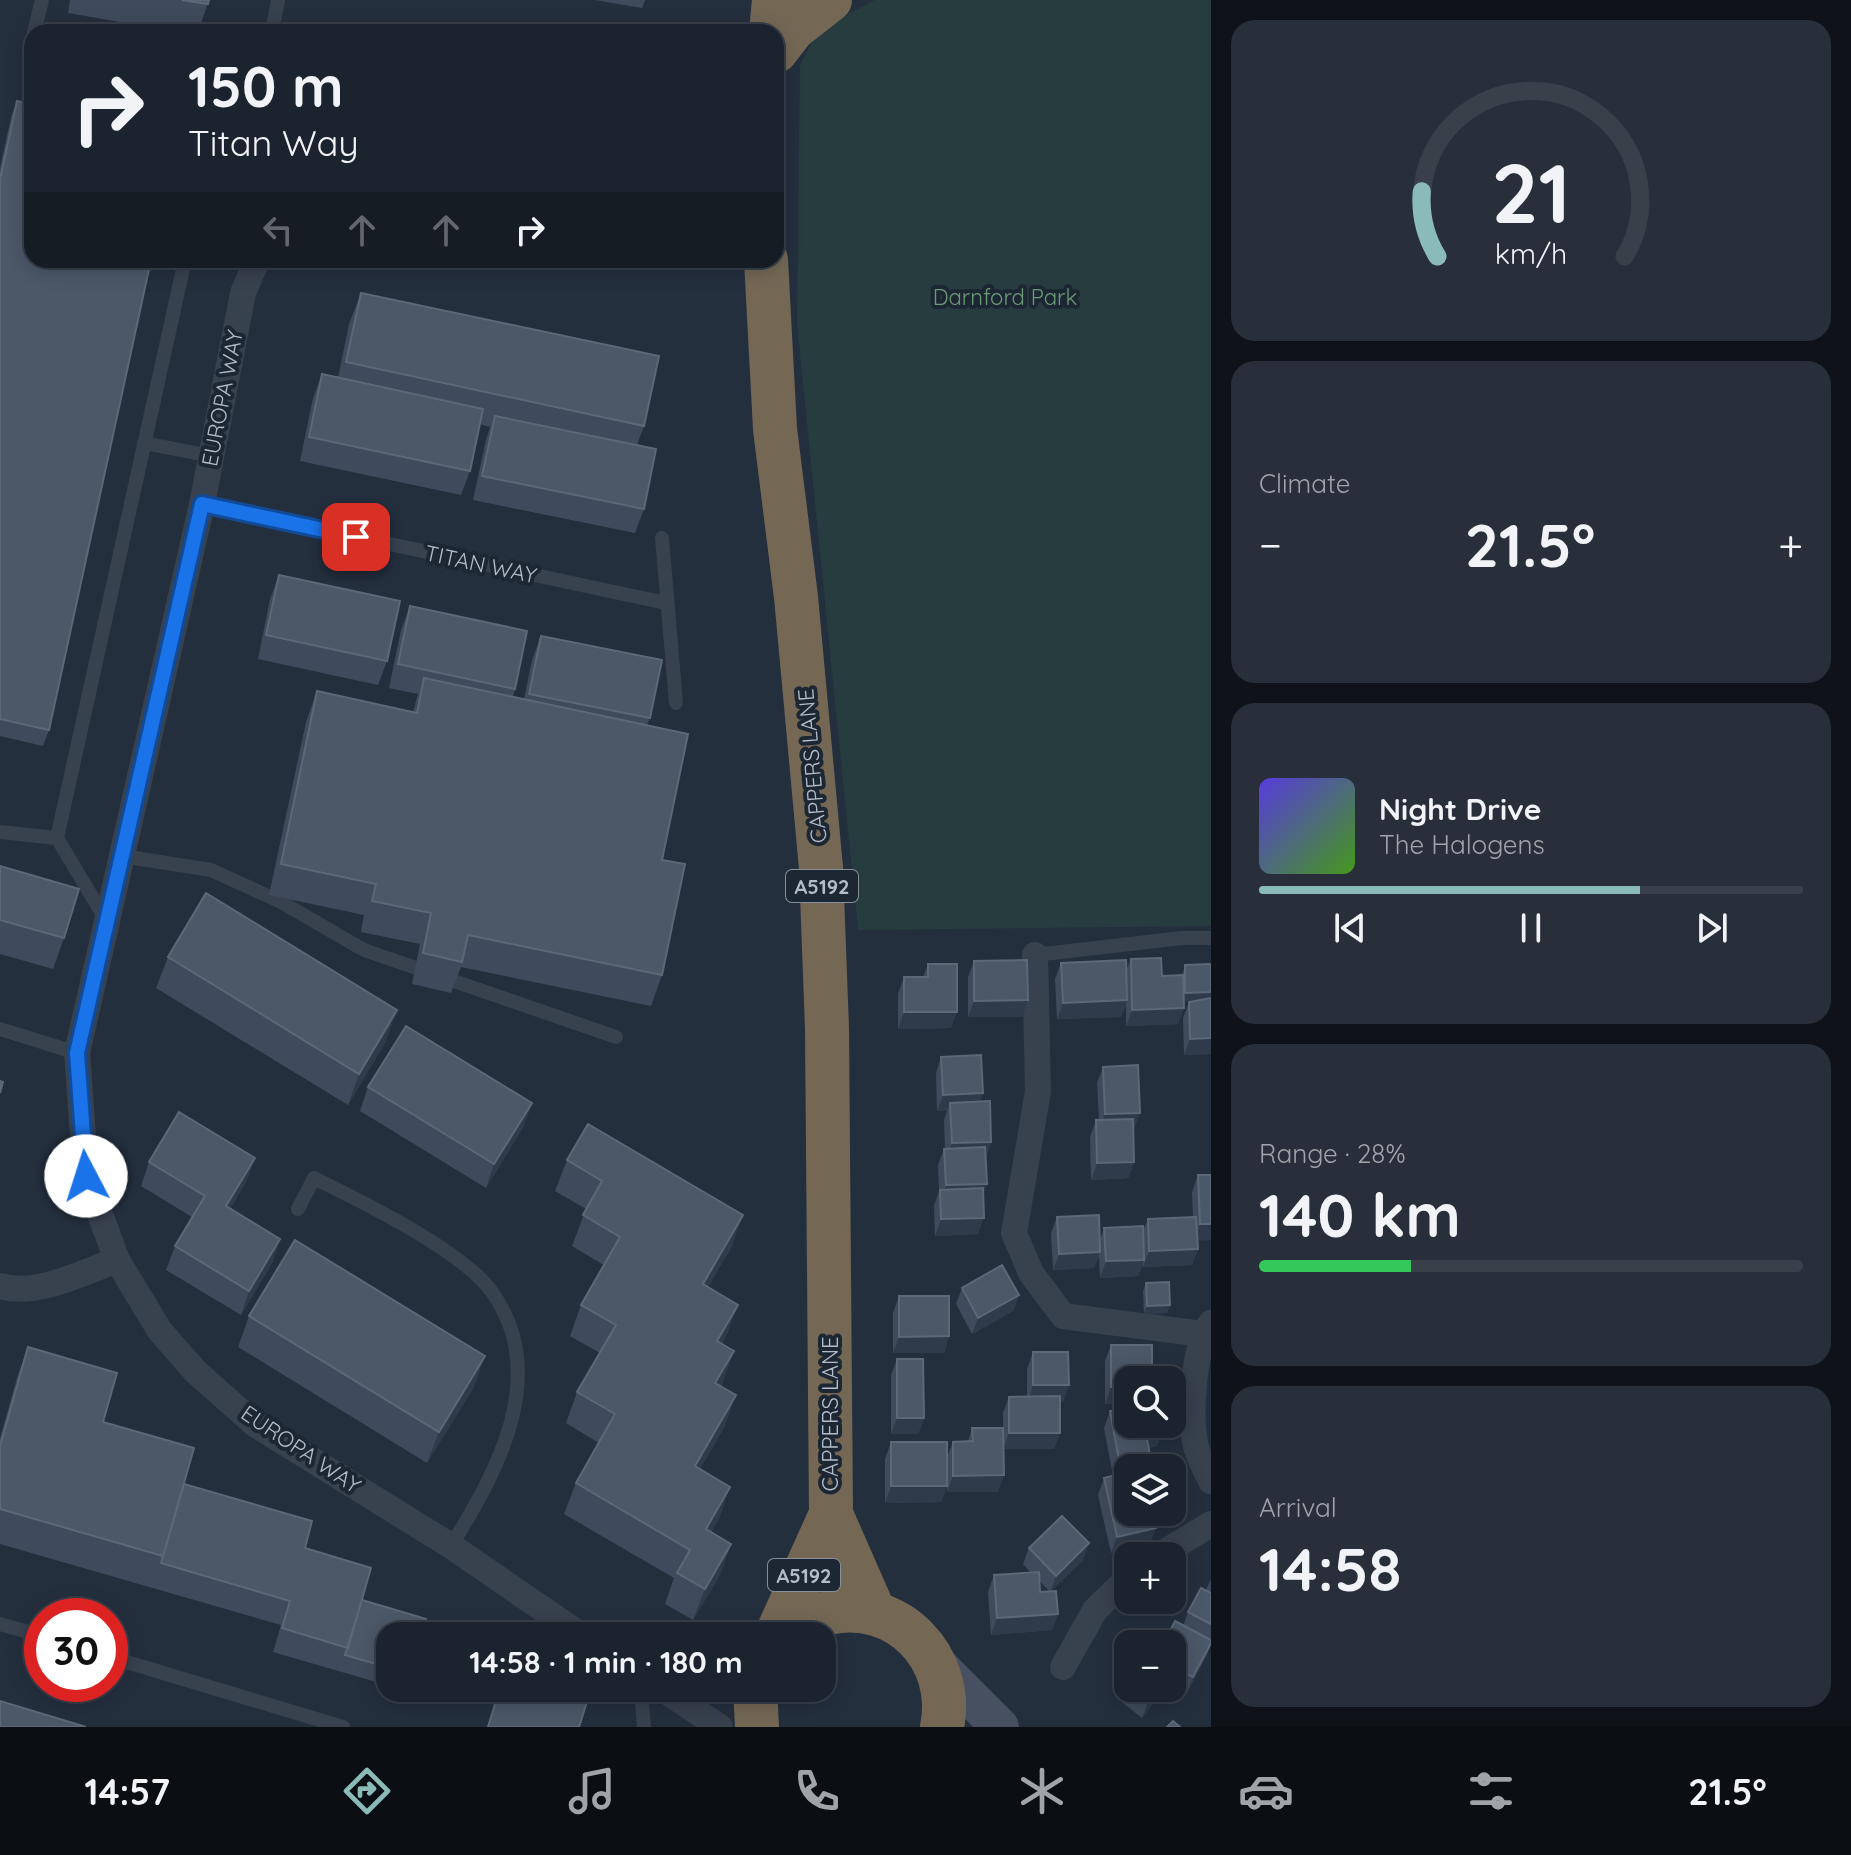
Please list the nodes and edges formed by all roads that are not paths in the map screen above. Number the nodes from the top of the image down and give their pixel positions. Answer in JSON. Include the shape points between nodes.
{"nodes":[{"id":1,"x":42,"y":0,"type":"edge"},
{"id":2,"x":278,"y":0,"type":"edge"},
{"id":3,"x":774,"y":0,"type":"edge"},
{"id":4,"x":830,"y":0,"type":"edge"},
{"id":5,"x":36,"y":24,"type":"edge"},
{"id":6,"x":274,"y":24,"type":"edge"},
{"id":7,"x":772,"y":24,"type":"edge"},
{"id":8,"x":784,"y":41,"type":"edge"},
{"id":9,"x":183,"y":268,"type":"edge"},
{"id":10,"x":254,"y":268,"type":"edge"},
{"id":11,"x":766,"y":268,"type":"edge"},
{"id":12,"x":144,"y":443,"type":"junction"},
{"id":13,"x":211,"y":456,"type":"junction"},
{"id":14,"x":202,"y":504,"type":"junction"},
{"id":15,"x":662,"y":538,"type":"dead end"},
{"id":16,"x":666,"y":603,"type":"junction"},
{"id":17,"x":676,"y":703,"type":"dead end"},
{"id":18,"x":0,"y":832,"type":"edge"},
{"id":19,"x":57,"y":838,"type":"junction"},
{"id":20,"x":122,"y":856,"type":"junction"},
{"id":21,"x":107,"y":922,"type":"junction"},
{"id":22,"x":1211,"y":938,"type":"edge"},
{"id":23,"x":1035,"y":955,"type":"joint"},
{"id":24,"x":0,"y":1029,"type":"edge"},
{"id":25,"x":616,"y":1037,"type":"dead end"},
{"id":26,"x":77,"y":1053,"type":"junction"},
{"id":27,"x":298,"y":1209,"type":"dead end"},
{"id":28,"x":117,"y":1260,"type":"junction"},
{"id":29,"x":3,"y":1295,"type":"edge"},
{"id":30,"x":1207,"y":1329,"type":"edge"},
{"id":31,"x":1211,"y":1481,"type":"edge"},
{"id":32,"x":831,"y":1514,"type":"junction"},
{"id":33,"x":1211,"y":1524,"type":"edge"},
{"id":34,"x":1181,"y":1542,"type":"edge"},
{"id":35,"x":451,"y":1546,"type":"junction"},
{"id":36,"x":1114,"y":1592,"type":"edge"},
{"id":37,"x":874,"y":1612,"type":"junction"},
{"id":38,"x":562,"y":1622,"type":"edge"},
{"id":39,"x":782,"y":1622,"type":"edge"},
{"id":40,"x":805,"y":1622,"type":"edge"},
{"id":41,"x":0,"y":1624,"type":"edge"},
{"id":42,"x":24,"y":1631,"type":"edge"},
{"id":43,"x":128,"y":1662,"type":"edge"},
{"id":44,"x":936,"y":1663,"type":"junction"},
{"id":45,"x":1063,"y":1667,"type":"dead end"},
{"id":46,"x":642,"y":1702,"type":"edge"},
{"id":47,"x":682,"y":1702,"type":"edge"},
{"id":48,"x":756,"y":1702,"type":"edge"},
{"id":49,"x":343,"y":1727,"type":"edge"},
{"id":50,"x":644,"y":1727,"type":"edge"},
{"id":51,"x":720,"y":1727,"type":"edge"},
{"id":52,"x":757,"y":1727,"type":"edge"},
{"id":53,"x":942,"y":1727,"type":"edge"},
{"id":54,"x":1000,"y":1727,"type":"edge"}],
"edges":[{"from":1,"to":5,"type":"lane"},
{"from":2,"to":6,"type":"lane"},
{"from":3,"to":7,"type":"highway"},
{"from":4,"to":8,"type":"highway"},
{"from":9,"to":12,"type":"lane"},
{"from":10,"to":13,"type":"street","name":"EUROPA WAY","via":[[243,293]]},
{"from":11,"to":32,"type":"highway","name":"CAPPERS LANE","number":"A5192","via":[[775,429],[821,868]]},
{"from":12,"to":13,"type":"lane"},
{"from":12,"to":19,"type":"lane"},
{"from":13,"to":14,"type":"street","name":"EUROPA WAY"},
{"from":14,"to":16,"type":"lane","name":"TITAN WAY"},
{"from":14,"to":20,"type":"street","name":"EUROPA WAY"},
{"from":15,"to":16,"type":"lane"},
{"from":16,"to":17,"type":"lane"},
{"from":18,"to":19,"type":"lane"},
{"from":19,"to":21,"type":"lane"},
{"from":20,"to":21,"type":"street","name":"EUROPA WAY"},
{"from":20,"to":25,"type":"lane","via":[[211,870],[281,902],[364,950]]},
{"from":21,"to":26,"type":"street","name":"EUROPA WAY"},
{"from":22,"to":23,"type":"lane"},
{"from":23,"to":30,"type":"street","via":[[1038,1091],[1014,1233],[1031,1273],[1063,1316]]},
{"from":24,"to":26,"type":"lane"},
{"from":26,"to":28,"type":"street","name":"EUROPA WAY","via":[[86,1176]]},
{"from":27,"to":35,"type":"lane","via":[[314,1178],[377,1209],[470,1269],[492,1291],[506,1318],[517,1351],[518,1392],[510,1431]]},
{"from":28,"to":29,"type":"street"},
{"from":28,"to":35,"type":"street","name":"EUROPA WAY","via":[[160,1331],[196,1372],[256,1425]]},
{"from":30,"to":31,"type":"street","via":[[1195,1386],[1196,1446]]},
{"from":32,"to":37,"type":"highway","name":"CAPPERS LANE","number":"A5192"},
{"from":32,"to":39,"type":"highway","name":"CAPPERS LANE","number":"A5192"},
{"from":33,"to":34,"type":"street"},
{"from":35,"to":38,"type":"street","name":"EUROPA WAY"},
{"from":36,"to":45,"type":"street","via":[[1095,1610]]},
{"from":37,"to":40,"type":"highway","via":[[844,1609]]},
{"from":37,"to":44,"type":"highway","via":[[914,1635]]},
{"from":41,"to":42,"type":"lane"},
{"from":43,"to":49,"type":"lane"},
{"from":44,"to":53,"type":"highway","via":[[944,1687]]},
{"from":44,"to":54,"type":"street"},
{"from":46,"to":50,"type":"lane"},
{"from":47,"to":51,"type":"street"},
{"from":48,"to":52,"type":"highway"}]}
